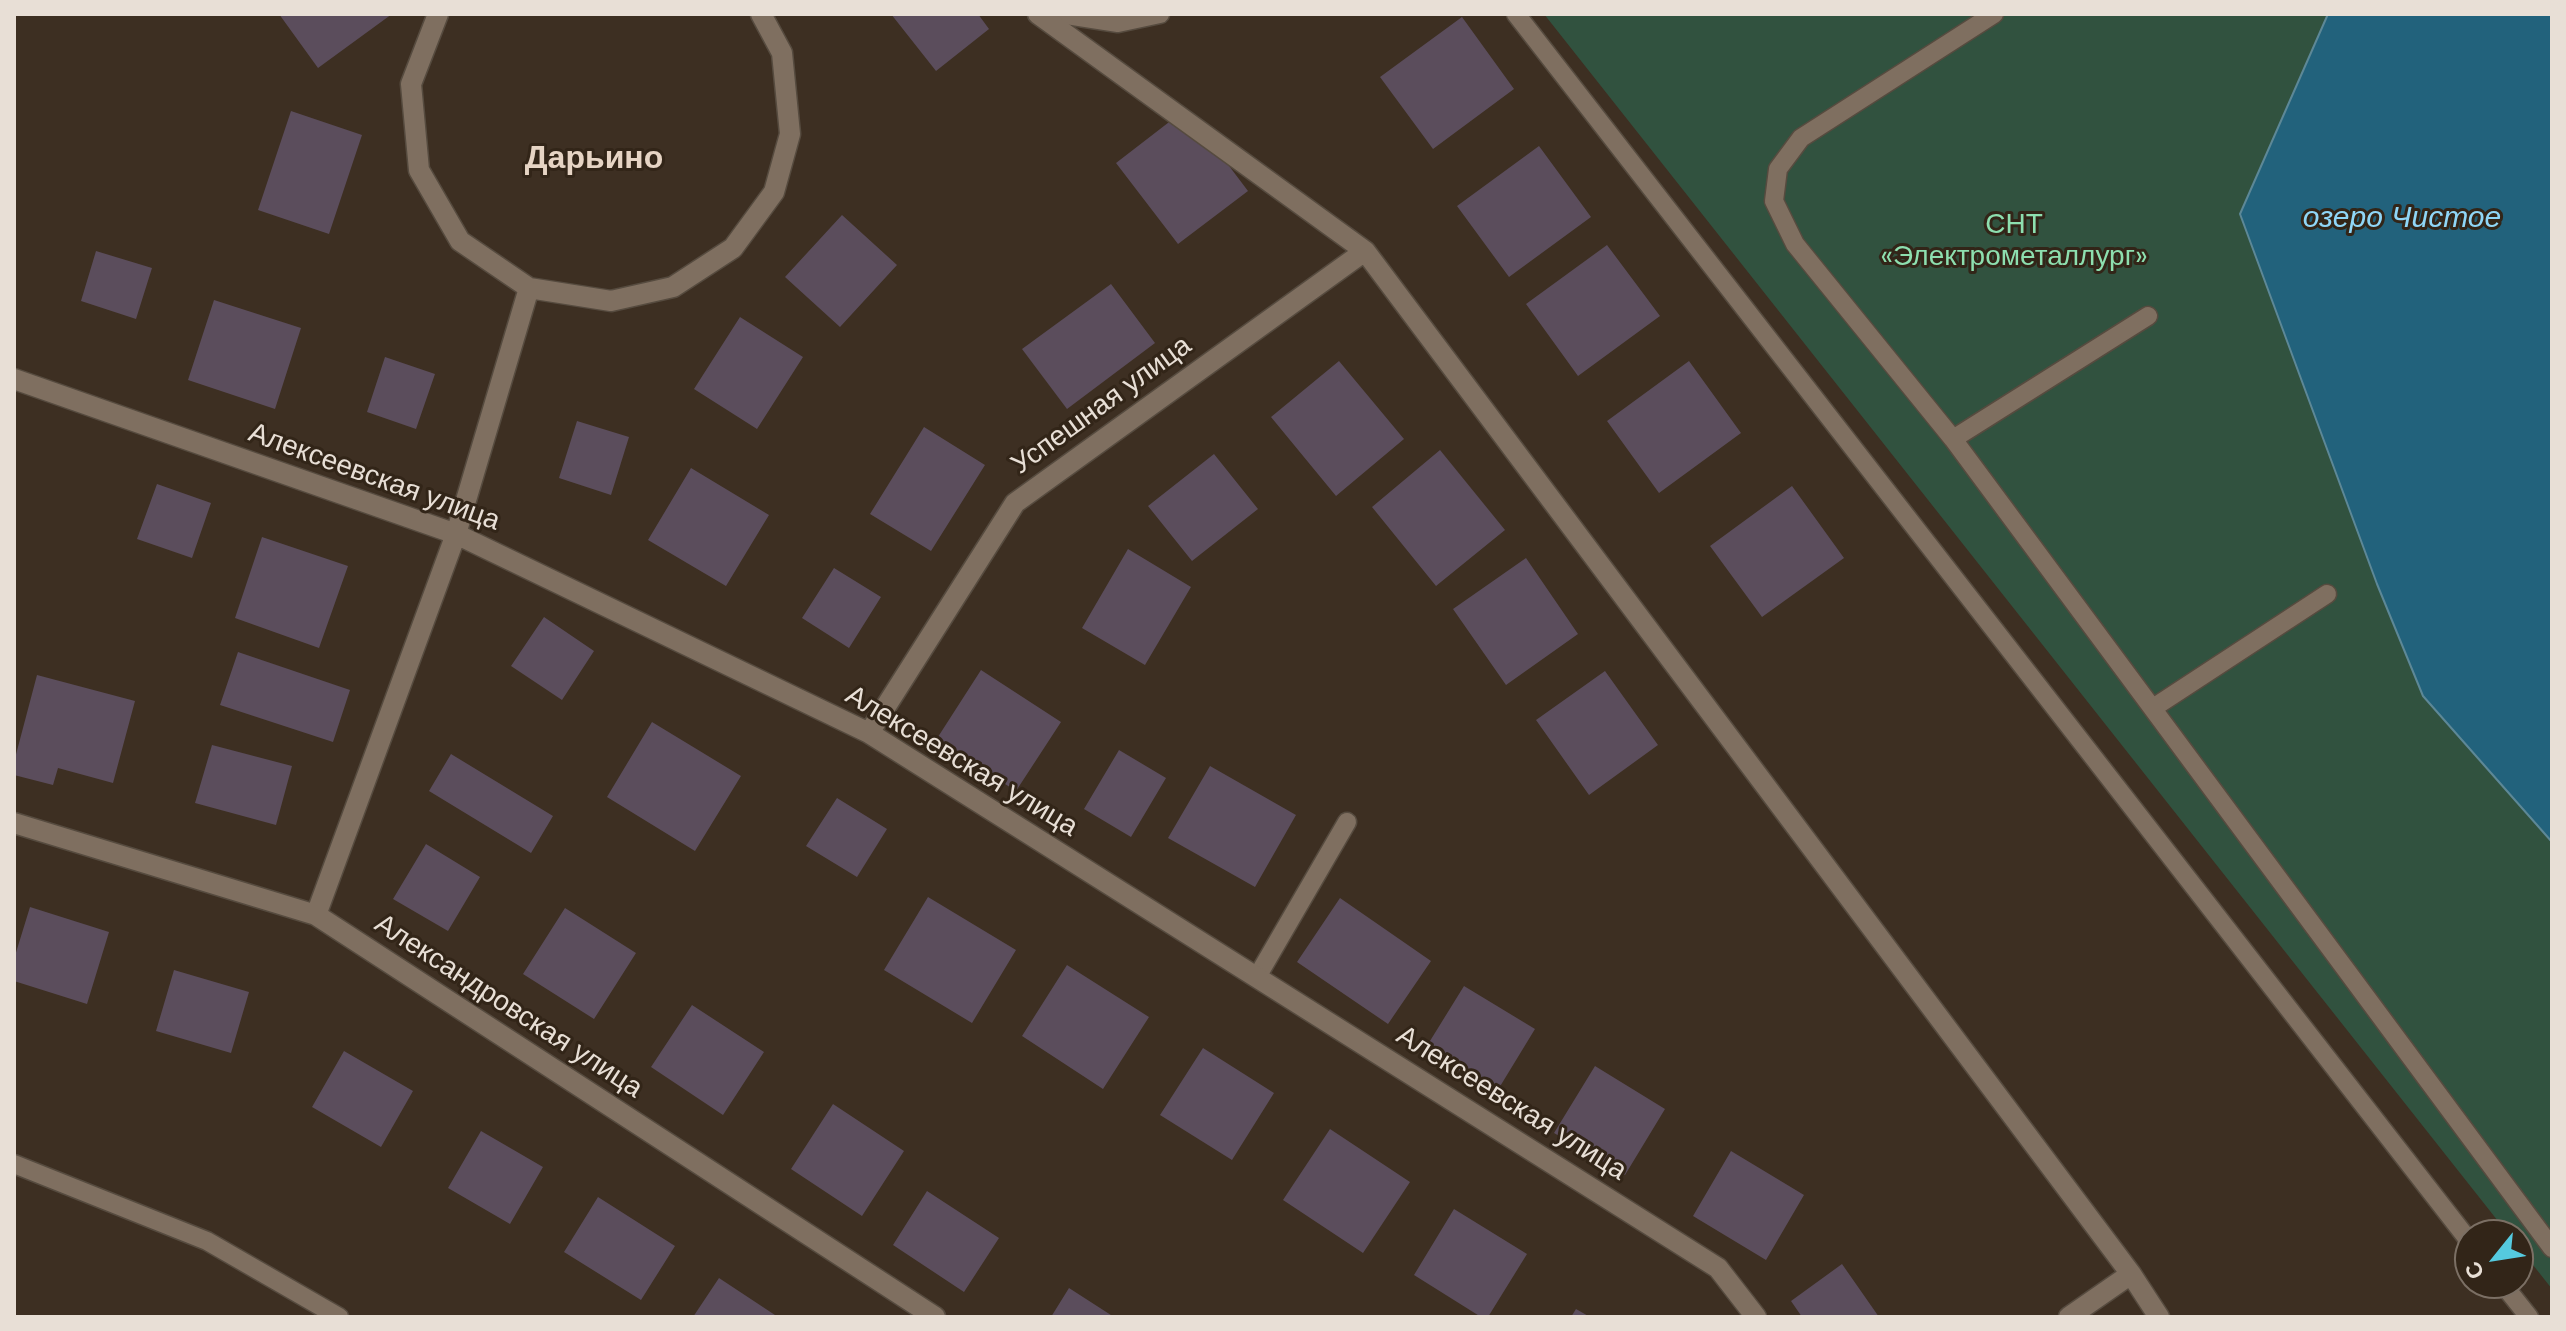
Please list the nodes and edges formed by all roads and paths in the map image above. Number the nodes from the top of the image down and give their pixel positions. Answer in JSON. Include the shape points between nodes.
{"nodes":[{"id":1,"x":438,"y":14,"type":"edge"},
{"id":2,"x":761,"y":14,"type":"edge"},
{"id":3,"x":1038,"y":14,"type":"edge"},
{"id":4,"x":1060,"y":14,"type":"edge"},
{"id":5,"x":1160,"y":14,"type":"edge"},
{"id":6,"x":1516,"y":14,"type":"edge"},
{"id":7,"x":1994,"y":14,"type":"edge"},
{"id":8,"x":1365,"y":251,"type":"junction"},
{"id":9,"x":529,"y":288,"type":"junction"},
{"id":10,"x":2148,"y":316,"type":"dead end"},
{"id":11,"x":14,"y":379,"type":"edge"},
{"id":12,"x":1953,"y":439,"type":"junction"},
{"id":13,"x":456,"y":534,"type":"junction"},
{"id":14,"x":2327,"y":594,"type":"dead end"},
{"id":15,"x":2153,"y":708,"type":"junction"},
{"id":16,"x":869,"y":733,"type":"junction"},
{"id":17,"x":1347,"y":822,"type":"dead end"},
{"id":18,"x":14,"y":823,"type":"edge"},
{"id":19,"x":316,"y":915,"type":"junction"},
{"id":20,"x":1257,"y":977,"type":"junction"},
{"id":21,"x":14,"y":1164,"type":"edge"},
{"id":22,"x":2454,"y":1221,"type":"edge"},
{"id":23,"x":2552,"y":1248,"type":"edge"},
{"id":24,"x":2131,"y":1274,"type":"junction"},
{"id":25,"x":2515,"y":1299,"type":"edge"},
{"id":26,"x":339,"y":1317,"type":"edge"},
{"id":27,"x":935,"y":1317,"type":"edge"},
{"id":28,"x":1756,"y":1317,"type":"edge"},
{"id":29,"x":2069,"y":1317,"type":"edge"},
{"id":30,"x":2159,"y":1317,"type":"edge"},
{"id":31,"x":2529,"y":1317,"type":"edge"}],
"edges":[{"from":1,"to":9,"type":"street","via":[[411,84],[419,170],[460,241]]},
{"from":2,"to":9,"type":"street","via":[[782,53],[790,134],[774,192],[733,248],[673,287],[611,301]]},
{"from":3,"to":8,"type":"street"},
{"from":4,"to":5,"type":"lane","via":[[1118,23]]},
{"from":6,"to":22,"type":"lane"},
{"from":7,"to":12,"type":"lane","via":[[1801,138],[1778,169],[1774,201],[1795,244]]},
{"from":8,"to":16,"type":"street","name":"Успешная улица","via":[[1015,503]]},
{"from":8,"to":24,"type":"street"},
{"from":9,"to":13,"type":"street"},
{"from":10,"to":12,"type":"lane"},
{"from":11,"to":13,"type":"street","name":"Алексеевская улица"},
{"from":12,"to":15,"type":"lane"},
{"from":13,"to":16,"type":"street","name":"Алексеевская улица"},
{"from":13,"to":19,"type":"street"},
{"from":14,"to":15,"type":"lane"},
{"from":15,"to":23,"type":"lane"},
{"from":16,"to":20,"type":"street","name":"Алексеевская улица"},
{"from":17,"to":20,"type":"lane"},
{"from":18,"to":19,"type":"street","name":"Александровская улица"},
{"from":19,"to":27,"type":"street","name":"Александровская улица"},
{"from":20,"to":28,"type":"street","name":"Алексеевская улица","via":[[1718,1268]]},
{"from":21,"to":26,"type":"lane","via":[[207,1241]]},
{"from":24,"to":29,"type":"street"},
{"from":24,"to":30,"type":"street"},
{"from":25,"to":31,"type":"lane"}]}
